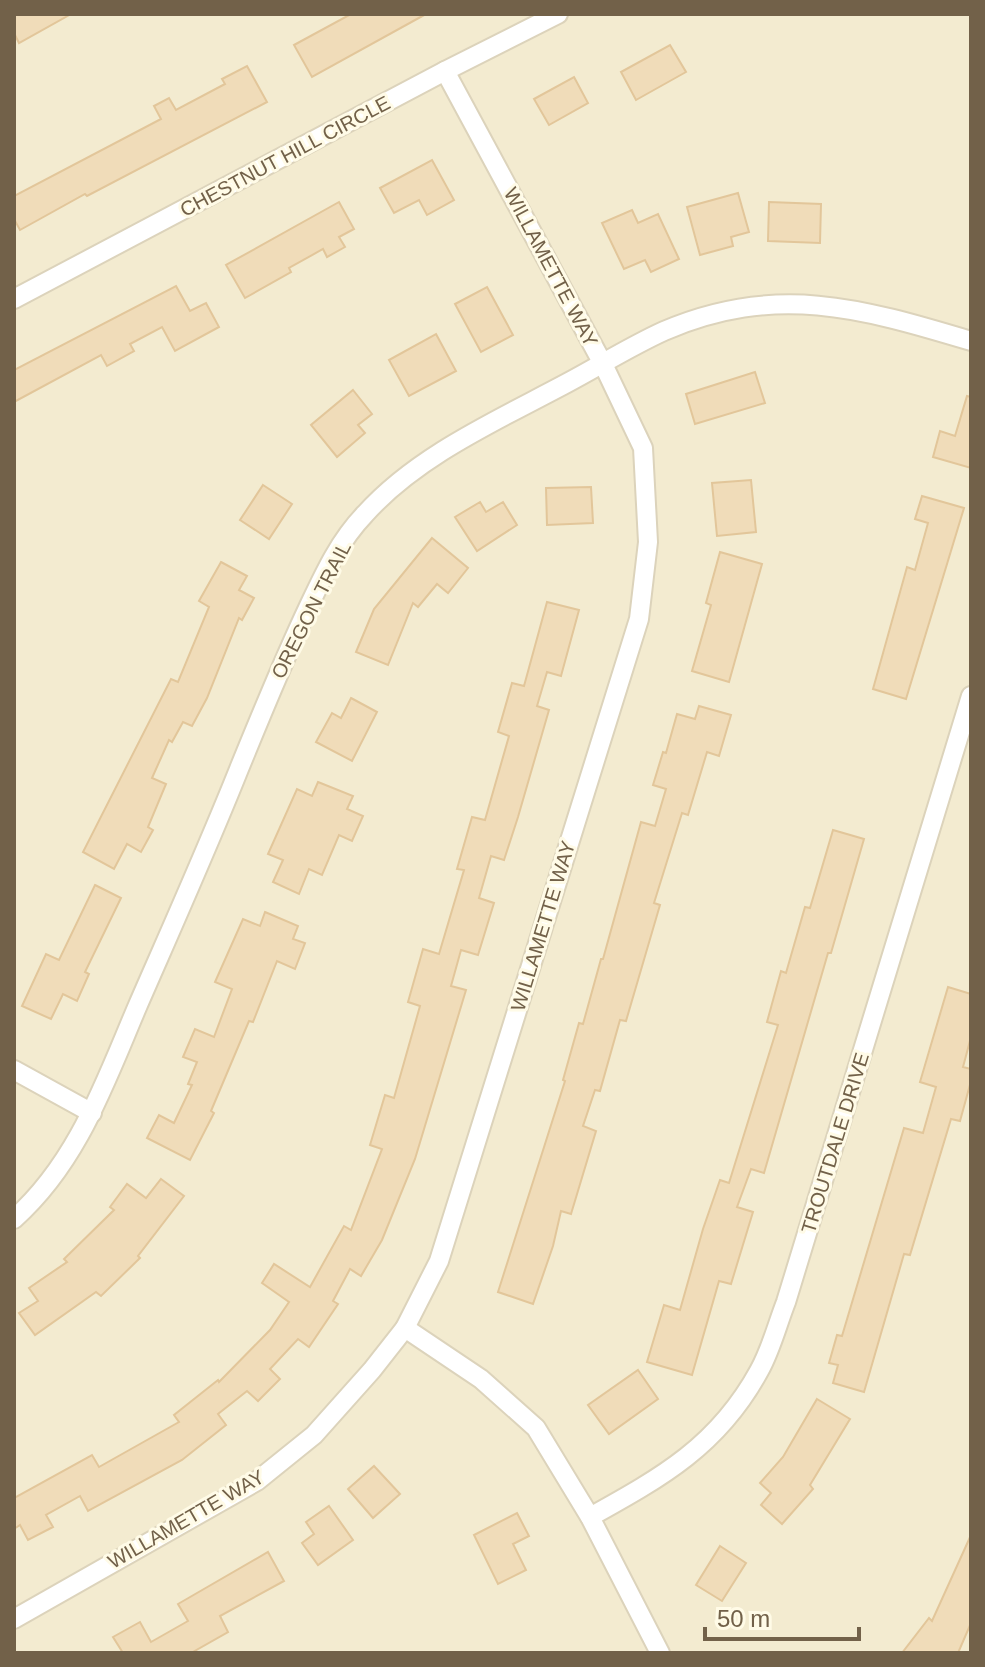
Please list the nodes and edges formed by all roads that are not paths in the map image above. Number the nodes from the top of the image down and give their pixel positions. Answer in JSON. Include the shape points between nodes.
{"nodes":[{"id":1,"x":558,"y":14,"type":"edge"},
{"id":2,"x":445,"y":71,"type":"junction"},
{"id":3,"x":14,"y":299,"type":"edge"},
{"id":4,"x":971,"y":341,"type":"edge"},
{"id":5,"x":603,"y":364,"type":"junction"},
{"id":6,"x":971,"y":696,"type":"edge"},
{"id":7,"x":14,"y":1070,"type":"edge"},
{"id":8,"x":92,"y":1113,"type":"junction"},
{"id":9,"x":14,"y":1219,"type":"edge"},
{"id":10,"x":405,"y":1328,"type":"junction"},
{"id":11,"x":590,"y":1517,"type":"junction"},
{"id":12,"x":14,"y":1619,"type":"edge"},
{"id":13,"x":660,"y":1653,"type":"edge"}],
"edges":[{"from":1,"to":2,"type":"street","name":"CHESTNUT HILL CIRCLE"},
{"from":2,"to":3,"type":"street","name":"CHESTNUT HILL CIRCLE"},
{"from":2,"to":5,"type":"street","name":"WILLAMETTE WAY"},
{"from":4,"to":5,"type":"street","name":"OREGON TRAIL","via":[[840,307],[769,303],[723,311],[664,331]]},
{"from":5,"to":8,"type":"street","name":"OREGON TRAIL","via":[[474,433],[402,479],[335,552],[284,658]]},
{"from":5,"to":10,"type":"street","name":"WILLAMETTE WAY","via":[[643,448],[648,542],[639,619],[439,1261]]},
{"from":6,"to":11,"type":"street","name":"TROUTDALE DRIVE","via":[[786,1302],[760,1370],[728,1418],[695,1453]]},
{"from":7,"to":8,"type":"street"},
{"from":8,"to":9,"type":"street","name":"OREGON TRAIL","via":[[53,1179]]},
{"from":10,"to":11,"type":"street","via":[[481,1379],[536,1428]]},
{"from":10,"to":12,"type":"street","name":"WILLAMETTE WAY","via":[[314,1435],[257,1481]]},
{"from":11,"to":13,"type":"street"}]}
